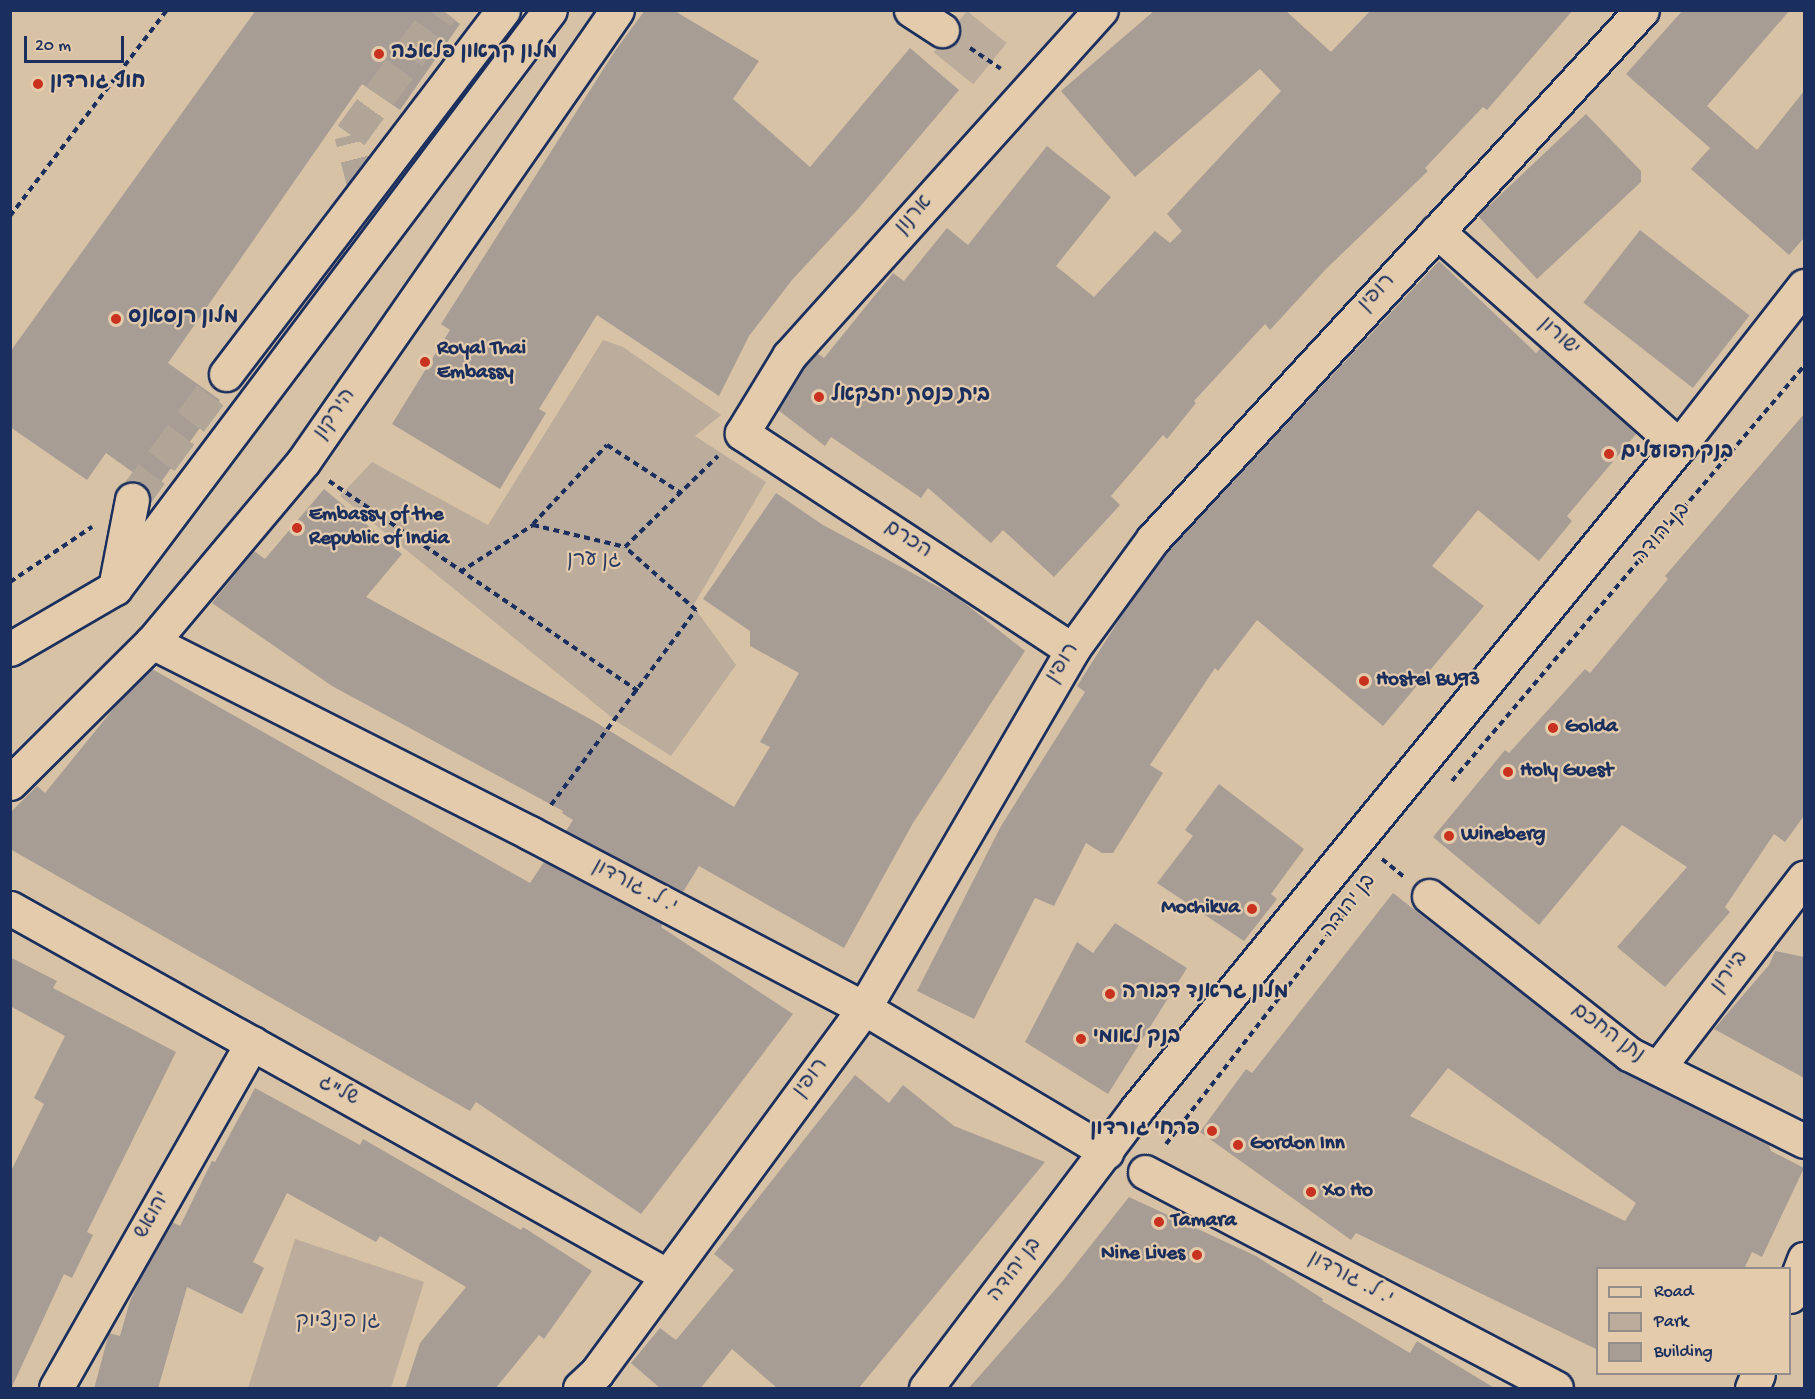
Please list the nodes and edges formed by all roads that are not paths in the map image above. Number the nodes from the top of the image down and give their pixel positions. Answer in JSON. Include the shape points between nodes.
{"nodes":[{"id":1,"x":503,"y":10,"type":"edge"},
{"id":2,"x":550,"y":10,"type":"edge"},
{"id":3,"x":617,"y":10,"type":"edge"},
{"id":4,"x":911,"y":10,"type":"edge"},
{"id":5,"x":1101,"y":10,"type":"edge"},
{"id":6,"x":1642,"y":10,"type":"edge"},
{"id":7,"x":942,"y":30,"type":"road end"},
{"id":8,"x":1437,"y":231,"type":"junction"},
{"id":9,"x":1804,"y":286,"type":"edge"},
{"id":10,"x":226,"y":374,"type":"tunnel mouth"},
{"id":11,"x":742,"y":433,"type":"joint"},
{"id":12,"x":1679,"y":446,"type":"junction"},
{"id":13,"x":132,"y":500,"type":"tunnel mouth"},
{"id":14,"x":115,"y":588,"type":"junction"},
{"id":15,"x":152,"y":642,"type":"junction"},
{"id":16,"x":10,"y":649,"type":"edge"},
{"id":17,"x":1072,"y":650,"type":"junction"},
{"id":18,"x":10,"y":783,"type":"edge"},
{"id":19,"x":1804,"y":878,"type":"edge"},
{"id":20,"x":1429,"y":896,"type":"dead end"},
{"id":21,"x":10,"y":908,"type":"edge"},
{"id":22,"x":864,"y":1008,"type":"junction"},
{"id":23,"x":252,"y":1043,"type":"junction"},
{"id":24,"x":1658,"y":1068,"type":"junction"},
{"id":25,"x":1804,"y":1141,"type":"edge"},
{"id":26,"x":1107,"y":1152,"type":"junction"},
{"id":27,"x":1145,"y":1172,"type":"road end"},
{"id":28,"x":1804,"y":1259,"type":"edge"},
{"id":29,"x":666,"y":1275,"type":"junction"},
{"id":30,"x":1791,"y":1293,"type":"edge"},
{"id":31,"x":1758,"y":1375,"type":"edge"},
{"id":32,"x":56,"y":1389,"type":"edge"},
{"id":33,"x":580,"y":1389,"type":"edge"},
{"id":34,"x":926,"y":1389,"type":"edge"},
{"id":35,"x":1556,"y":1389,"type":"edge"},
{"id":36,"x":1752,"y":1389,"type":"edge"}],
"edges":[{"from":1,"to":10,"type":"street"},
{"from":2,"to":14,"type":"street"},
{"from":3,"to":15,"type":"street","name":"הירקון","via":[[303,462]]},
{"from":4,"to":7,"type":"street"},
{"from":5,"to":11,"type":"street","name":"ארנון","via":[[789,356]]},
{"from":6,"to":8,"type":"street","name":"רופין"},
{"from":8,"to":12,"type":"street","name":"ישורון"},
{"from":8,"to":17,"type":"street","name":"רופין","via":[[1153,539]]},
{"from":9,"to":12,"type":"street","name":"בן יהודה"},
{"from":11,"to":17,"type":"street","name":"הכרם"},
{"from":12,"to":26,"type":"street","name":"בן יהודה","via":[[1136,1110]]},
{"from":13,"to":14,"type":"street"},
{"from":14,"to":16,"type":"street"},
{"from":15,"to":18,"type":"street","name":"הירקון"},
{"from":15,"to":22,"type":"street","name":"י. ל. גורדון"},
{"from":17,"to":22,"type":"street","name":"רופין"},
{"from":19,"to":24,"type":"street","name":"ביירון"},
{"from":20,"to":24,"type":"street","name":"נתן החכם","via":[[1629,1054]]},
{"from":21,"to":23,"type":"street","name":"של\"ג"},
{"from":22,"to":26,"type":"street","name":"י. ל. גורדון"},
{"from":22,"to":29,"type":"street","name":"רופין"},
{"from":23,"to":29,"type":"street","name":"של\"ג"},
{"from":23,"to":32,"type":"street","name":"יהואש"},
{"from":24,"to":25,"type":"street","name":"נתן החכם"},
{"from":26,"to":34,"type":"street","name":"בן יהודה"},
{"from":27,"to":35,"type":"street","name":"י. ל. גורדון"},
{"from":28,"to":30,"type":"street"},
{"from":29,"to":33,"type":"street","name":"רופין","via":[[597,1372]]},
{"from":31,"to":36,"type":"street"}]}
